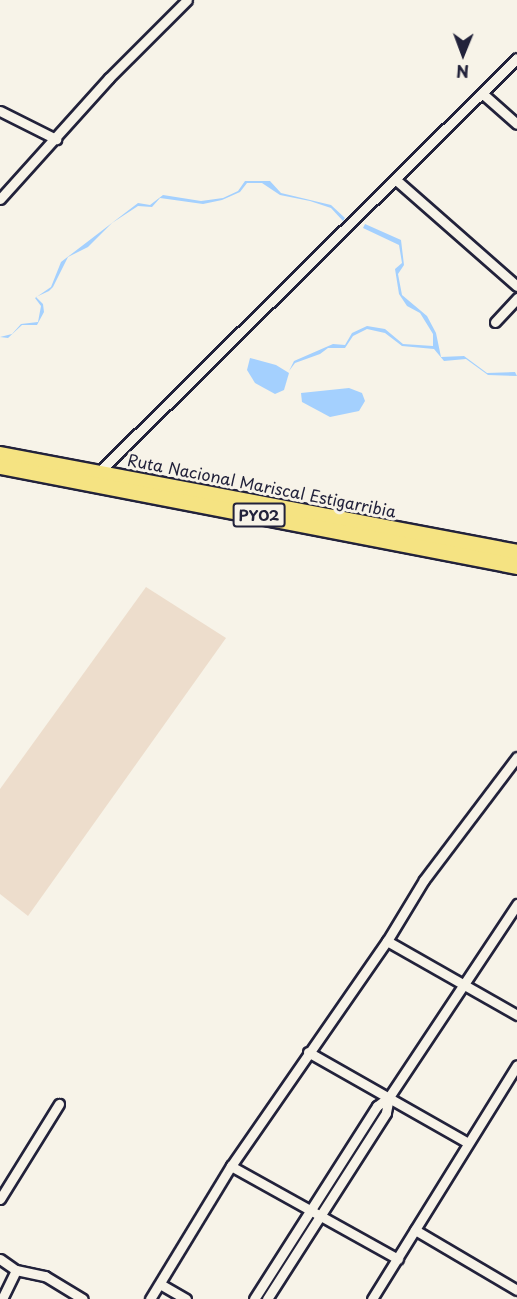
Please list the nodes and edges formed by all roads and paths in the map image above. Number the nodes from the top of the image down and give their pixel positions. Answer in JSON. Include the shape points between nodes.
{"nodes":[{"id":1,"x":187,"y":0,"type":"edge"},
{"id":2,"x":517,"y":58,"type":"edge"},
{"id":3,"x":483,"y":94,"type":"junction"},
{"id":4,"x":0,"y":111,"type":"edge"},
{"id":5,"x":517,"y":124,"type":"edge"},
{"id":6,"x":56,"y":139,"type":"junction"},
{"id":7,"x":395,"y":179,"type":"junction"},
{"id":8,"x":0,"y":199,"type":"edge"},
{"id":9,"x":517,"y":286,"type":"edge"},
{"id":10,"x":517,"y":298,"type":"edge"},
{"id":11,"x":495,"y":322,"type":"dead end"},
{"id":12,"x":0,"y":454,"type":"edge"},
{"id":13,"x":0,"y":466,"type":"edge"},
{"id":14,"x":99,"y":472,"type":"junction"},
{"id":15,"x":517,"y":552,"type":"edge"},
{"id":16,"x":517,"y":566,"type":"edge"},
{"id":17,"x":517,"y":757,"type":"edge"},
{"id":18,"x":517,"y":904,"type":"edge"},
{"id":19,"x":387,"y":940,"type":"junction"},
{"id":20,"x":464,"y":983,"type":"junction"},
{"id":21,"x":517,"y":1015,"type":"edge"},
{"id":22,"x":308,"y":1052,"type":"junction"},
{"id":23,"x":517,"y":1065,"type":"edge"},
{"id":24,"x":388,"y":1097,"type":"junction"},
{"id":25,"x":59,"y":1104,"type":"dead end"},
{"id":26,"x":468,"y":1143,"type":"junction"},
{"id":27,"x":231,"y":1166,"type":"junction"},
{"id":28,"x":0,"y":1199,"type":"edge"},
{"id":29,"x":310,"y":1209,"type":"junction"},
{"id":30,"x":320,"y":1215,"type":"junction"},
{"id":31,"x":415,"y":1230,"type":"junction"},
{"id":32,"x":0,"y":1259,"type":"edge"},
{"id":33,"x":398,"y":1259,"type":"junction"},
{"id":34,"x":16,"y":1270,"type":"junction"},
{"id":35,"x":160,"y":1284,"type":"junction"},
{"id":36,"x":517,"y":1290,"type":"edge"},
{"id":37,"x":2,"y":1299,"type":"edge"},
{"id":38,"x":83,"y":1299,"type":"edge"},
{"id":39,"x":150,"y":1299,"type":"edge"},
{"id":40,"x":186,"y":1299,"type":"edge"},
{"id":41,"x":254,"y":1299,"type":"edge"},
{"id":42,"x":267,"y":1299,"type":"edge"},
{"id":43,"x":372,"y":1299,"type":"edge"}],
"edges":[{"from":1,"to":6,"type":"street"},
{"from":2,"to":3,"type":"street"},
{"from":3,"to":5,"type":"street"},
{"from":3,"to":7,"type":"street"},
{"from":4,"to":6,"type":"street"},
{"from":6,"to":8,"type":"street"},
{"from":7,"to":9,"type":"street"},
{"from":7,"to":14,"type":"street"},
{"from":10,"to":11,"type":"street"},
{"from":12,"to":14,"type":"highway","name":"Ruta Nacional Mariscal Estigarribia","number":"PY02"},
{"from":13,"to":16,"type":"highway","name":"Ruta Nacional Mariscal Estigarribia","number":"PY02"},
{"from":14,"to":15,"type":"highway","name":"Ruta Nacional Mariscal Estigarribia","number":"PY02"},
{"from":17,"to":19,"type":"street","via":[[424,880]]},
{"from":18,"to":20,"type":"street"},
{"from":19,"to":20,"type":"street"},
{"from":19,"to":22,"type":"street"},
{"from":20,"to":21,"type":"street"},
{"from":20,"to":24,"type":"street"},
{"from":22,"to":24,"type":"street"},
{"from":22,"to":27,"type":"street"},
{"from":23,"to":26,"type":"street"},
{"from":24,"to":26,"type":"street"},
{"from":24,"to":29,"type":"street","via":[[378,1106]]},
{"from":24,"to":30,"type":"street","via":[[386,1113]]},
{"from":25,"to":28,"type":"street"},
{"from":26,"to":31,"type":"street"},
{"from":27,"to":29,"type":"street"},
{"from":27,"to":35,"type":"street"},
{"from":29,"to":30,"type":"street"},
{"from":29,"to":41,"type":"street"},
{"from":30,"to":33,"type":"street"},
{"from":30,"to":42,"type":"street"},
{"from":31,"to":33,"type":"street"},
{"from":31,"to":36,"type":"street"},
{"from":32,"to":34,"type":"street"},
{"from":33,"to":43,"type":"street"},
{"from":34,"to":37,"type":"street"},
{"from":34,"to":38,"type":"street","via":[[45,1276]]},
{"from":35,"to":39,"type":"street"},
{"from":35,"to":40,"type":"street"}]}
